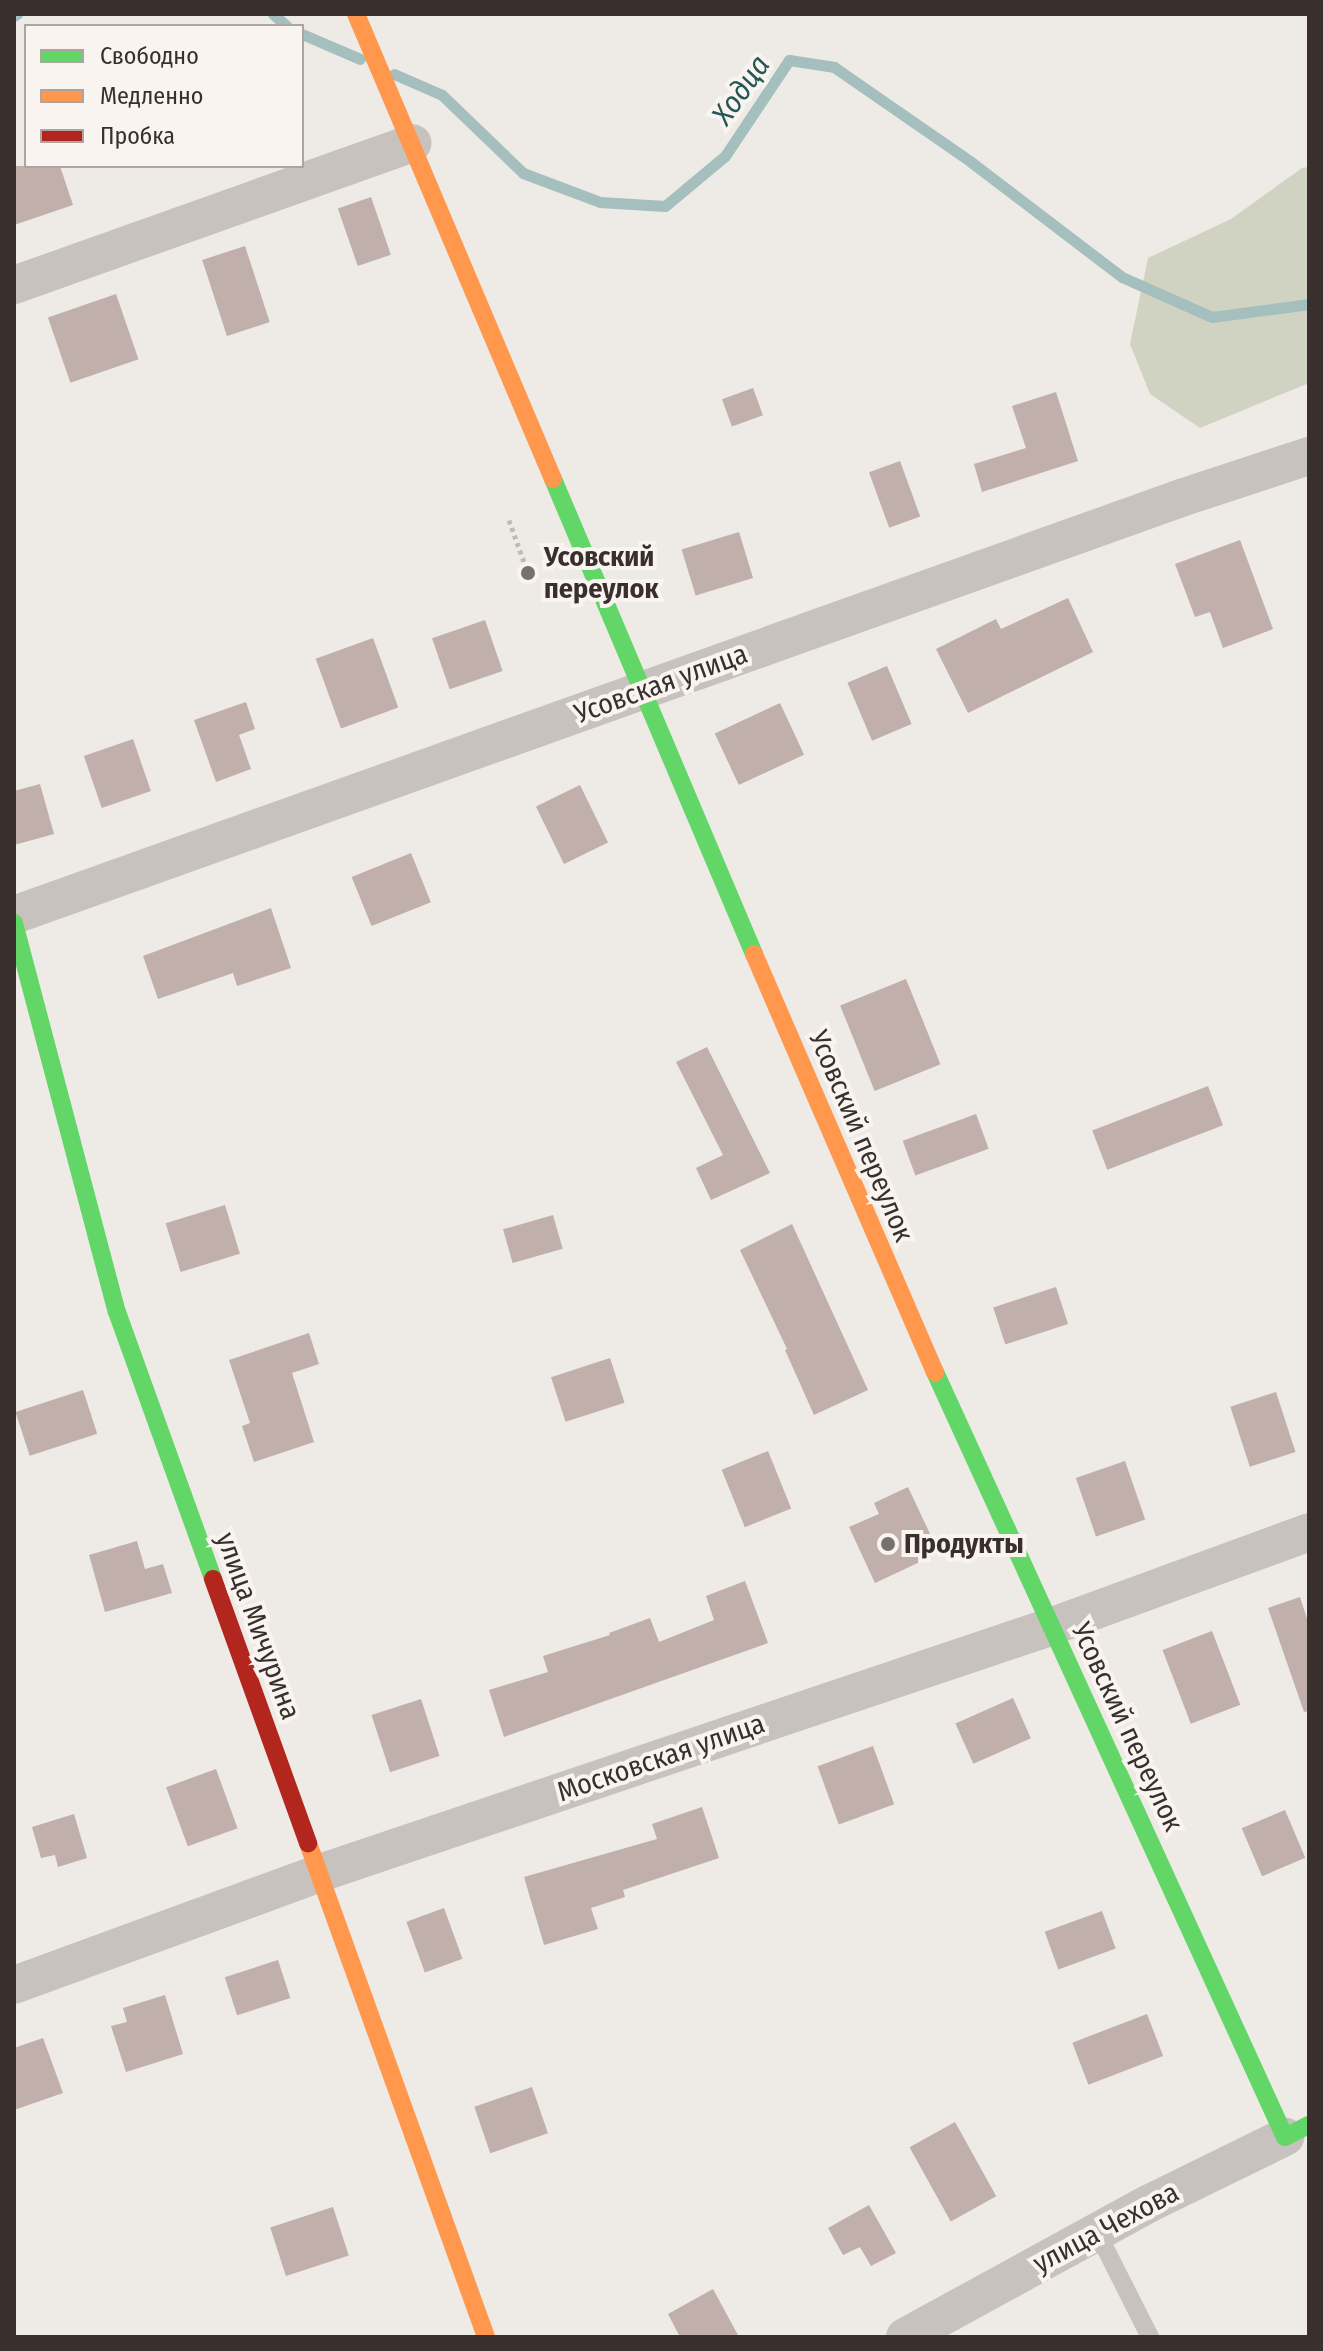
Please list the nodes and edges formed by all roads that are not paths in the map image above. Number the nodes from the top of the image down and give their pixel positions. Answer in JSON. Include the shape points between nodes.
{"nodes":[{"id":1,"x":356,"y":14,"type":"edge"},
{"id":2,"x":412,"y":143,"type":"junction"},
{"id":3,"x":14,"y":285,"type":"edge"},
{"id":4,"x":1309,"y":456,"type":"edge"},
{"id":5,"x":641,"y":690,"type":"junction"},
{"id":6,"x":14,"y":915,"type":"edge"},
{"id":7,"x":14,"y":923,"type":"edge"},
{"id":8,"x":1309,"y":1532,"type":"edge"},
{"id":9,"x":1050,"y":1627,"type":"junction"},
{"id":10,"x":317,"y":1874,"type":"junction"},
{"id":11,"x":14,"y":1985,"type":"edge"},
{"id":12,"x":1297,"y":2131,"type":"edge"},
{"id":13,"x":1097,"y":2232,"type":"junction"},
{"id":14,"x":486,"y":2337,"type":"edge"},
{"id":15,"x":905,"y":2337,"type":"edge"},
{"id":16,"x":1150,"y":2337,"type":"edge"}],
"edges":[{"from":1,"to":2,"type":"street","name":"Усовский переулок"},
{"from":2,"to":3,"type":"street"},
{"from":2,"to":5,"type":"street","name":"Усовский переулок"},
{"from":4,"to":5,"type":"street","name":"Усовская улица"},
{"from":5,"to":6,"type":"street","name":"Усовская улица"},
{"from":5,"to":9,"type":"street","name":"Усовский переулок","via":[[889,1272]]},
{"from":7,"to":10,"type":"street","name":"улица Мичурина","via":[[117,1312]]},
{"from":8,"to":9,"type":"street","name":"Московская улица"},
{"from":9,"to":10,"type":"street","name":"Московская улица"},
{"from":9,"to":12,"type":"street","name":"Усовский переулок"},
{"from":10,"to":11,"type":"street","name":"Московская улица"},
{"from":10,"to":14,"type":"street","name":"улица Мичурина"},
{"from":12,"to":13,"type":"street","name":"улица Чехова"},
{"from":13,"to":15,"type":"street","name":"улица Чехова"},
{"from":13,"to":16,"type":"lane"}]}
